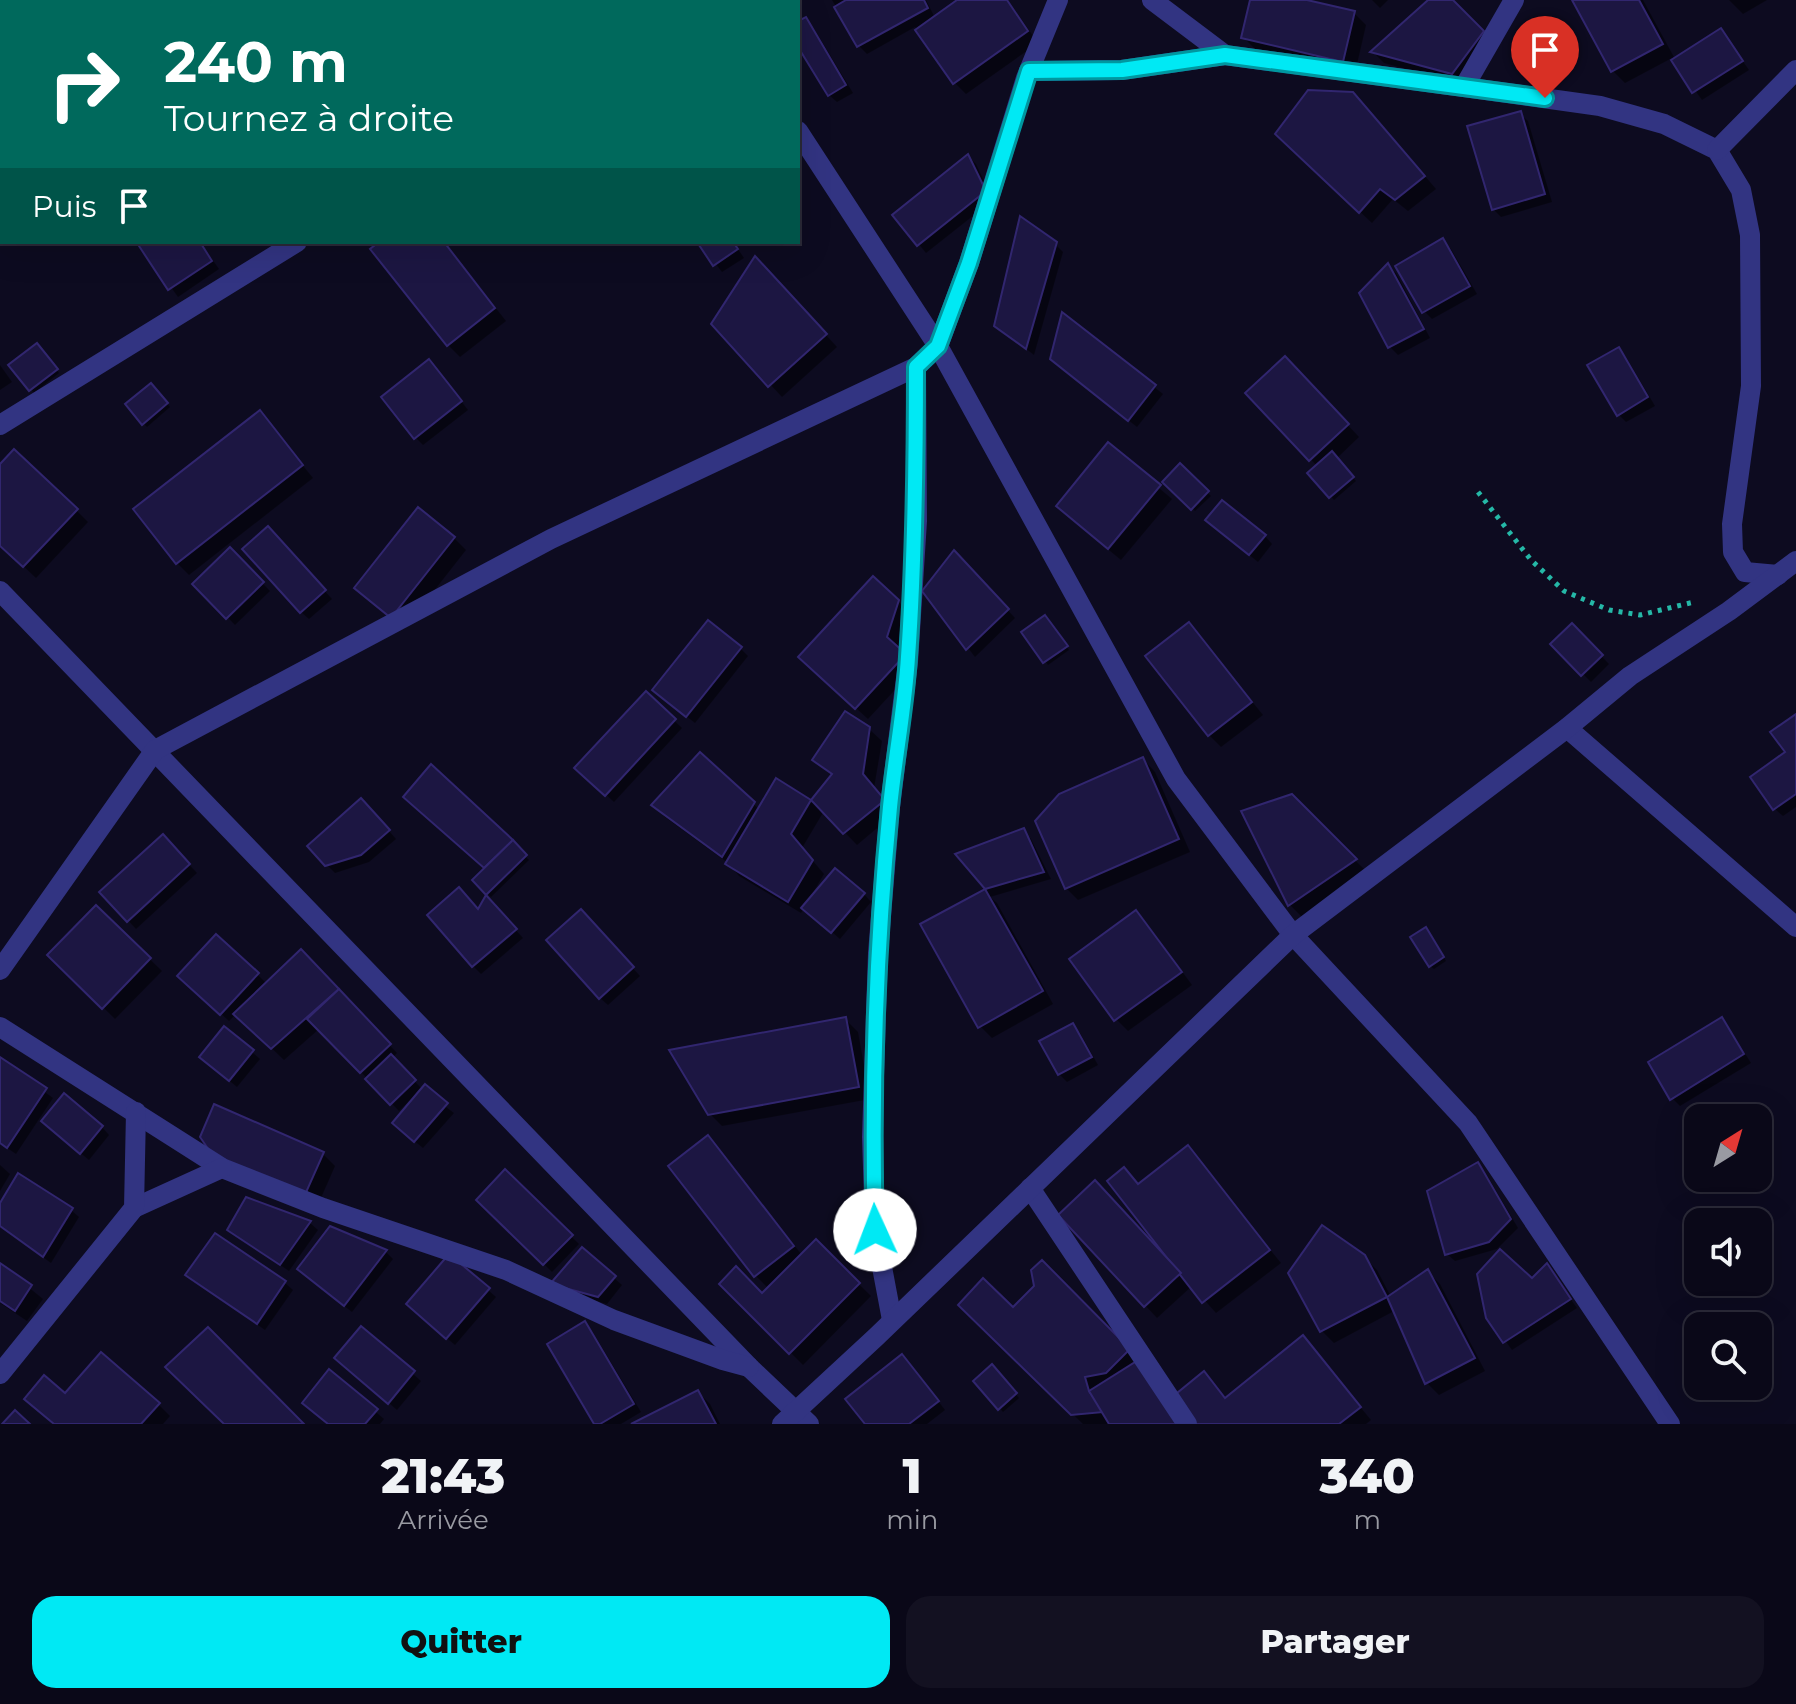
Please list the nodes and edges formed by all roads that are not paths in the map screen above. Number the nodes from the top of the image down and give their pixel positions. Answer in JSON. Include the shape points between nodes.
{"nodes":[{"id":1,"x":1058,"y":0,"type":"edge"},
{"id":2,"x":1152,"y":0,"type":"edge"},
{"id":3,"x":1514,"y":0,"type":"edge"},
{"id":4,"x":1225,"y":55,"type":"junction"},
{"id":5,"x":1796,"y":70,"type":"edge"},
{"id":6,"x":1029,"y":71,"type":"junction"},
{"id":7,"x":1464,"y":87,"type":"junction"},
{"id":8,"x":800,"y":134,"type":"edge"},
{"id":9,"x":1717,"y":150,"type":"junction"},
{"id":10,"x":294,"y":244,"type":"edge"},
{"id":11,"x":938,"y":346,"type":"junction"},
{"id":12,"x":916,"y":367,"type":"junction"},
{"id":13,"x":0,"y":425,"type":"edge"},
{"id":14,"x":1796,"y":561,"type":"edge"},
{"id":15,"x":1778,"y":575,"type":"junction"},
{"id":16,"x":0,"y":591,"type":"edge"},
{"id":17,"x":1567,"y":728,"type":"junction"},
{"id":18,"x":155,"y":750,"type":"junction"},
{"id":19,"x":1796,"y":927,"type":"edge"},
{"id":20,"x":1293,"y":935,"type":"junction"},
{"id":21,"x":0,"y":970,"type":"edge"},
{"id":22,"x":0,"y":1027,"type":"edge"},
{"id":23,"x":136,"y":1112,"type":"junction"},
{"id":24,"x":222,"y":1168,"type":"junction"},
{"id":25,"x":1030,"y":1188,"type":"junction"},
{"id":26,"x":134,"y":1208,"type":"junction"},
{"id":27,"x":892,"y":1320,"type":"junction"},
{"id":28,"x":749,"y":1367,"type":"junction"},
{"id":29,"x":0,"y":1374,"type":"edge"},
{"id":30,"x":795,"y":1421,"type":"edge"},
{"id":31,"x":1187,"y":1424,"type":"edge"},
{"id":32,"x":1670,"y":1424,"type":"edge"}],
"edges":[{"from":1,"to":6,"type":"street"},
{"from":2,"to":4,"type":"street"},
{"from":3,"to":7,"type":"street"},
{"from":4,"to":6,"type":"street","via":[[1122,70]]},
{"from":4,"to":7,"type":"street"},
{"from":5,"to":9,"type":"street"},
{"from":6,"to":11,"type":"street"},
{"from":7,"to":9,"type":"street","via":[[1600,106],[1664,124]]},
{"from":8,"to":11,"type":"street"},
{"from":9,"to":15,"type":"street","via":[[1741,190],[1750,235],[1751,386],[1732,524],[1733,552],[1745,572]]},
{"from":10,"to":13,"type":"street"},
{"from":11,"to":12,"type":"street"},
{"from":11,"to":20,"type":"street","via":[[1176,779]]},
{"from":12,"to":18,"type":"street","via":[[551,539]]},
{"from":12,"to":27,"type":"street","via":[[917,521],[878,953],[872,1137],[875,1230]]},
{"from":14,"to":15,"type":"street"},
{"from":15,"to":17,"type":"street","via":[[1630,676]]},
{"from":16,"to":18,"type":"street"},
{"from":17,"to":19,"type":"street"},
{"from":17,"to":20,"type":"street"},
{"from":18,"to":21,"type":"street"},
{"from":18,"to":28,"type":"street"},
{"from":20,"to":25,"type":"street"},
{"from":20,"to":32,"type":"street","via":[[1468,1123]]},
{"from":22,"to":23,"type":"street"},
{"from":23,"to":24,"type":"street"},
{"from":23,"to":26,"type":"street"},
{"from":24,"to":26,"type":"street"},
{"from":24,"to":28,"type":"street","via":[[506,1270],[614,1320]]},
{"from":25,"to":27,"type":"street"},
{"from":25,"to":31,"type":"street"},
{"from":26,"to":29,"type":"street"},
{"from":27,"to":30,"type":"street"},
{"from":28,"to":30,"type":"street"}]}
